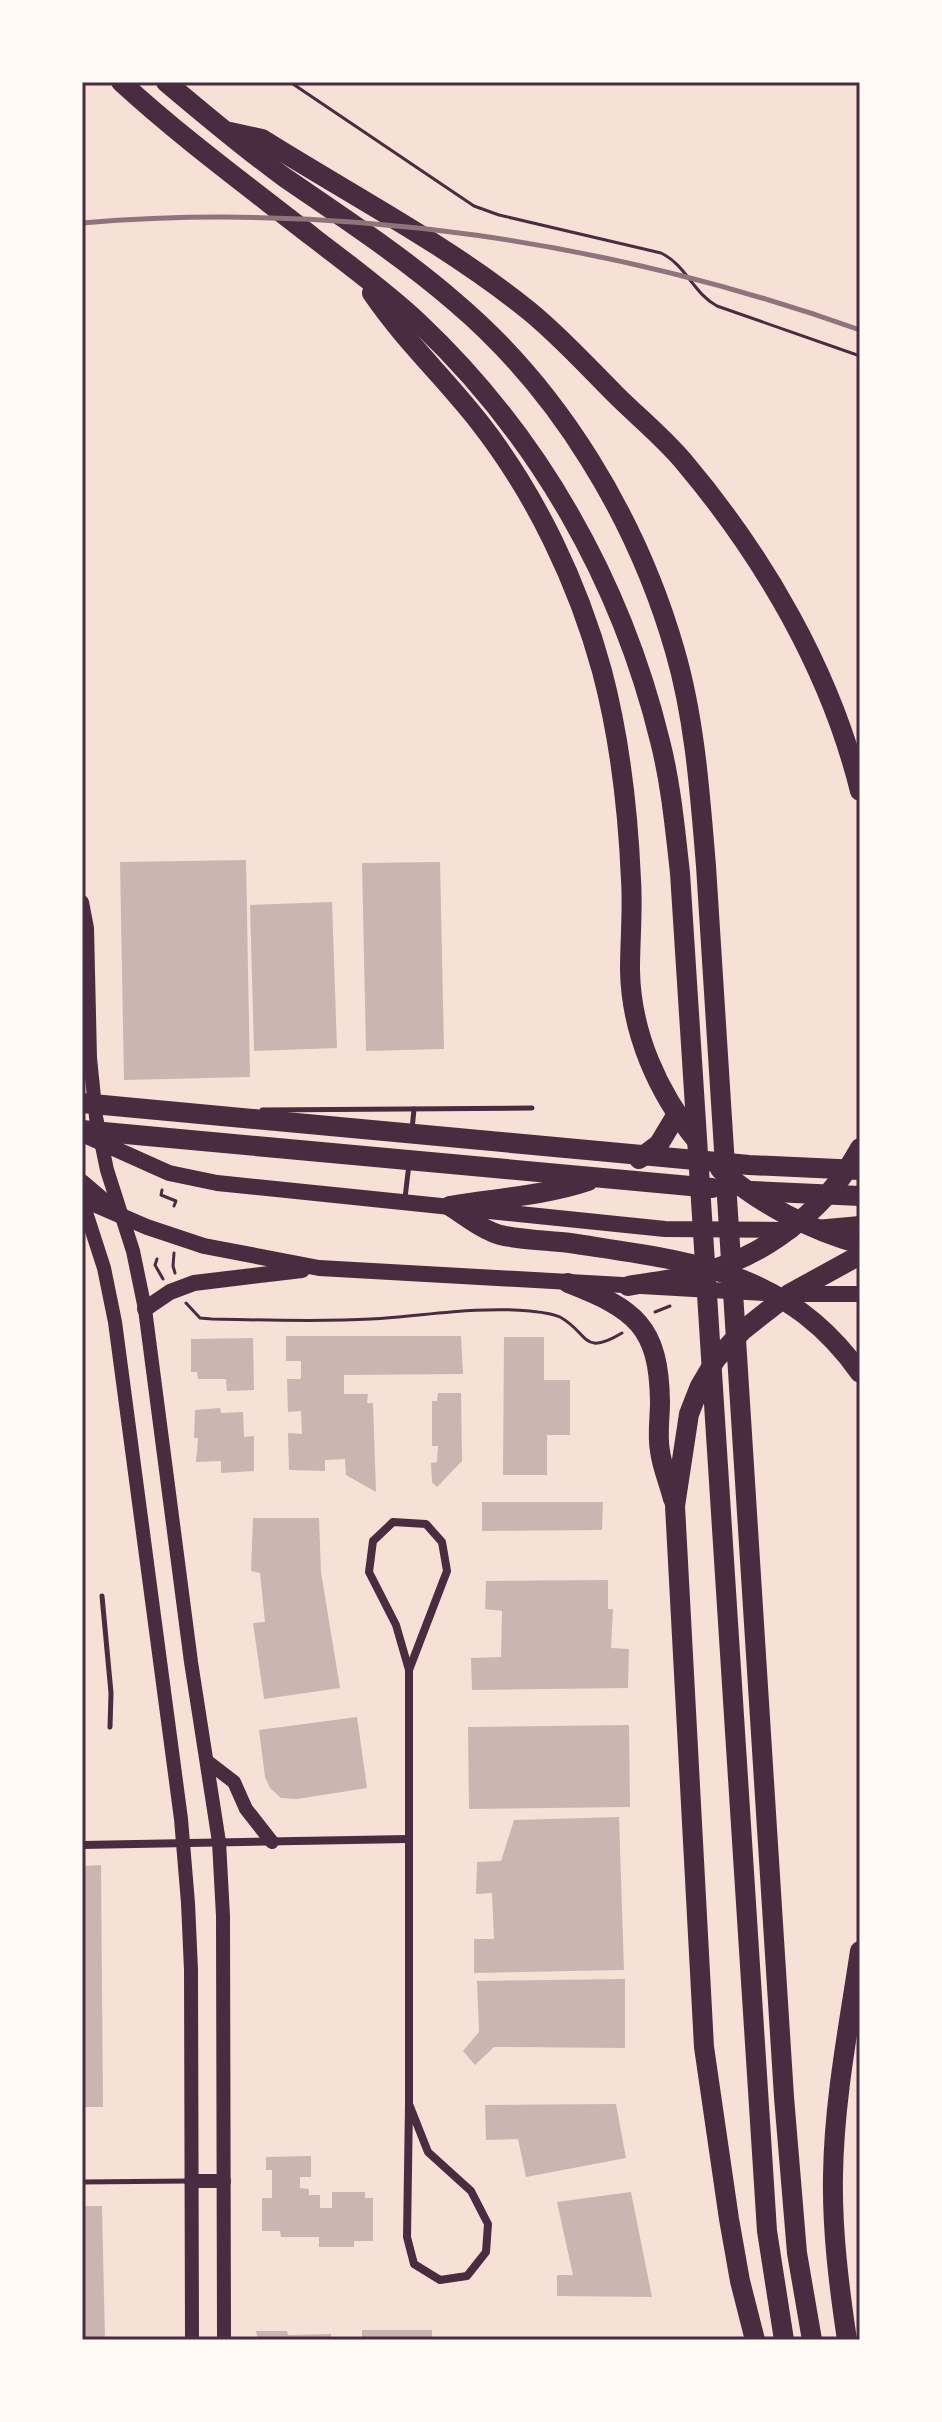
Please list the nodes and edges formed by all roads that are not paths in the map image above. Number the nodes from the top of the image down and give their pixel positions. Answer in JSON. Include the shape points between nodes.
{"nodes":[{"id":1,"x":121,"y":82,"type":"edge"},
{"id":2,"x":166,"y":82,"type":"edge"},
{"id":3,"x":222,"y":130,"type":"junction"},
{"id":4,"x":359,"y":273,"type":"junction"},
{"id":5,"x":860,"y":791,"type":"edge"},
{"id":6,"x":82,"y":902,"type":"edge"},
{"id":7,"x":82,"y":1103,"type":"edge"},
{"id":8,"x":414,"y":1108,"type":"junction"},
{"id":9,"x":532,"y":1108,"type":"dead end"},
{"id":10,"x":246,"y":1110,"type":"dead end"},
{"id":11,"x":262,"y":1110,"type":"dead end"},
{"id":12,"x":201,"y":1111,"type":"dead end"},
{"id":13,"x":677,"y":1114,"type":"junction"},
{"id":14,"x":82,"y":1132,"type":"edge"},
{"id":15,"x":411,"y":1137,"type":"dead end"},
{"id":16,"x":101,"y":1145,"type":"junction"},
{"id":17,"x":860,"y":1148,"type":"edge"},
{"id":18,"x":410,"y":1152,"type":"dead end"},
{"id":19,"x":860,"y":1170,"type":"edge"},
{"id":20,"x":82,"y":1182,"type":"edge"},
{"id":21,"x":860,"y":1196,"type":"edge"},
{"id":22,"x":82,"y":1200,"type":"edge"},
{"id":23,"x":404,"y":1203,"type":"junction"},
{"id":24,"x":450,"y":1206,"type":"junction"},
{"id":25,"x":122,"y":1217,"type":"junction"},
{"id":26,"x":860,"y":1224,"type":"edge"},
{"id":27,"x":800,"y":1226,"type":"junction"},
{"id":28,"x":860,"y":1244,"type":"edge"},
{"id":29,"x":860,"y":1255,"type":"edge"},
{"id":30,"x":319,"y":1268,"type":"junction"},
{"id":31,"x":715,"y":1269,"type":"junction"},
{"id":32,"x":568,"y":1283,"type":"junction"},
{"id":33,"x":628,"y":1286,"type":"junction"},
{"id":34,"x":860,"y":1294,"type":"edge"},
{"id":35,"x":782,"y":1295,"type":"junction"},
{"id":36,"x":145,"y":1309,"type":"junction"},
{"id":37,"x":860,"y":1373,"type":"edge"},
{"id":38,"x":675,"y":1506,"type":"junction"},
{"id":39,"x":102,"y":1596,"type":"dead end"},
{"id":40,"x":409,"y":1670,"type":"junction"},
{"id":41,"x":110,"y":1727,"type":"dead end"},
{"id":42,"x":208,"y":1762,"type":"junction"},
{"id":43,"x":408,"y":1839,"type":"junction"},
{"id":44,"x":182,"y":1841,"type":"junction"},
{"id":45,"x":219,"y":1842,"type":"junction"},
{"id":46,"x":272,"y":1842,"type":"junction"},
{"id":47,"x":82,"y":1845,"type":"edge"},
{"id":48,"x":860,"y":1951,"type":"edge"},
{"id":49,"x":409,"y":2104,"type":"junction"},
{"id":50,"x":191,"y":2181,"type":"junction"},
{"id":51,"x":224,"y":2181,"type":"junction"},
{"id":52,"x":82,"y":2182,"type":"edge"},
{"id":53,"x":192,"y":2340,"type":"edge"},
{"id":54,"x":224,"y":2340,"type":"edge"},
{"id":55,"x":755,"y":2340,"type":"edge"},
{"id":56,"x":784,"y":2340,"type":"edge"},
{"id":57,"x":812,"y":2340,"type":"edge"},
{"id":58,"x":847,"y":2340,"type":"edge"}],
"edges":[{"from":1,"to":4,"type":"highway"},
{"from":2,"to":3,"type":"highway"},
{"from":3,"to":5,"type":"highway","via":[[262,139],[498,288],[557,335],[673,450],[737,529],[793,621],[824,687]]},
{"from":3,"to":57,"type":"highway","via":[[455,302],[535,384],[570,429],[631,534],[675,650],[701,811],[790,2183]]},
{"from":4,"to":13,"type":"highway","via":[[512,469],[566,571],[586,622],[602,672],[628,819],[630,973],[636,1017],[650,1065]]},
{"from":4,"to":56,"type":"highway","via":[[416,320],[503,412],[576,524],[628,633],[663,757],[680,873],[767,2231]]},
{"from":6,"to":16,"type":"main road"},
{"from":7,"to":19,"type":"highway","via":[[749,1165]]},
{"from":8,"to":9,"type":"lane"},
{"from":8,"to":11,"type":"lane"},
{"from":8,"to":15,"type":"lane"},
{"from":10,"to":12,"type":"lane"},
{"from":13,"to":24,"type":"highway","via":[[659,1144],[608,1174],[561,1189]]},
{"from":13,"to":27,"type":"highway","via":[[735,1182]]},
{"from":14,"to":16,"type":"main road"},
{"from":14,"to":21,"type":"highway","via":[[655,1184]]},
{"from":16,"to":23,"type":"main road","via":[[169,1173],[217,1183]]},
{"from":16,"to":25,"type":"main road"},
{"from":17,"to":27,"type":"highway","via":[[842,1179]]},
{"from":18,"to":23,"type":"lane"},
{"from":20,"to":25,"type":"main road"},
{"from":22,"to":25,"type":"main road"},
{"from":22,"to":44,"type":"main road","via":[[115,1322]]},
{"from":23,"to":24,"type":"main road"},
{"from":24,"to":27,"type":"main road","via":[[665,1229]]},
{"from":24,"to":31,"type":"highway","via":[[494,1234]]},
{"from":25,"to":30,"type":"main road","via":[[231,1253]]},
{"from":25,"to":36,"type":"main road"},
{"from":26,"to":27,"type":"main road"},
{"from":27,"to":28,"type":"highway"},
{"from":27,"to":31,"type":"highway"},
{"from":29,"to":35,"type":"highway"},
{"from":30,"to":32,"type":"main road"},
{"from":30,"to":36,"type":"main road","via":[[173,1286]]},
{"from":31,"to":33,"type":"highway"},
{"from":31,"to":35,"type":"highway"},
{"from":32,"to":33,"type":"main road"},
{"from":32,"to":38,"type":"highway","via":[[612,1301],[651,1341],[658,1363],[660,1451]]},
{"from":33,"to":35,"type":"main road"},
{"from":34,"to":35,"type":"main road"},
{"from":35,"to":37,"type":"highway","via":[[829,1334]]},
{"from":35,"to":38,"type":"highway","via":[[728,1344],[700,1386],[689,1414]]},
{"from":36,"to":42,"type":"main road"},
{"from":38,"to":55,"type":"highway","via":[[704,2047],[732,2234]]},
{"from":39,"to":41,"type":"lane"},
{"from":40,"to":40,"type":"street","via":[[396,1625],[369,1572],[373,1541],[393,1522],[426,1524],[442,1542],[447,1571]]},
{"from":40,"to":43,"type":"street"},
{"from":42,"to":45,"type":"main road"},
{"from":42,"to":46,"type":"main road","via":[[234,1782],[246,1809]]},
{"from":43,"to":46,"type":"street"},
{"from":43,"to":49,"type":"street"},
{"from":44,"to":45,"type":"street"},
{"from":44,"to":47,"type":"street"},
{"from":44,"to":50,"type":"main road","via":[[191,1970]]},
{"from":45,"to":46,"type":"street"},
{"from":45,"to":51,"type":"main road"},
{"from":48,"to":58,"type":"highway","via":[[833,2175]]},
{"from":49,"to":49,"type":"street","via":[[428,2152],[471,2191],[488,2224],[486,2252],[467,2276],[440,2280],[414,2264],[407,2237]]},
{"from":50,"to":51,"type":"main road"},
{"from":50,"to":52,"type":"lane"},
{"from":50,"to":53,"type":"main road"},
{"from":51,"to":54,"type":"main road"}]}
